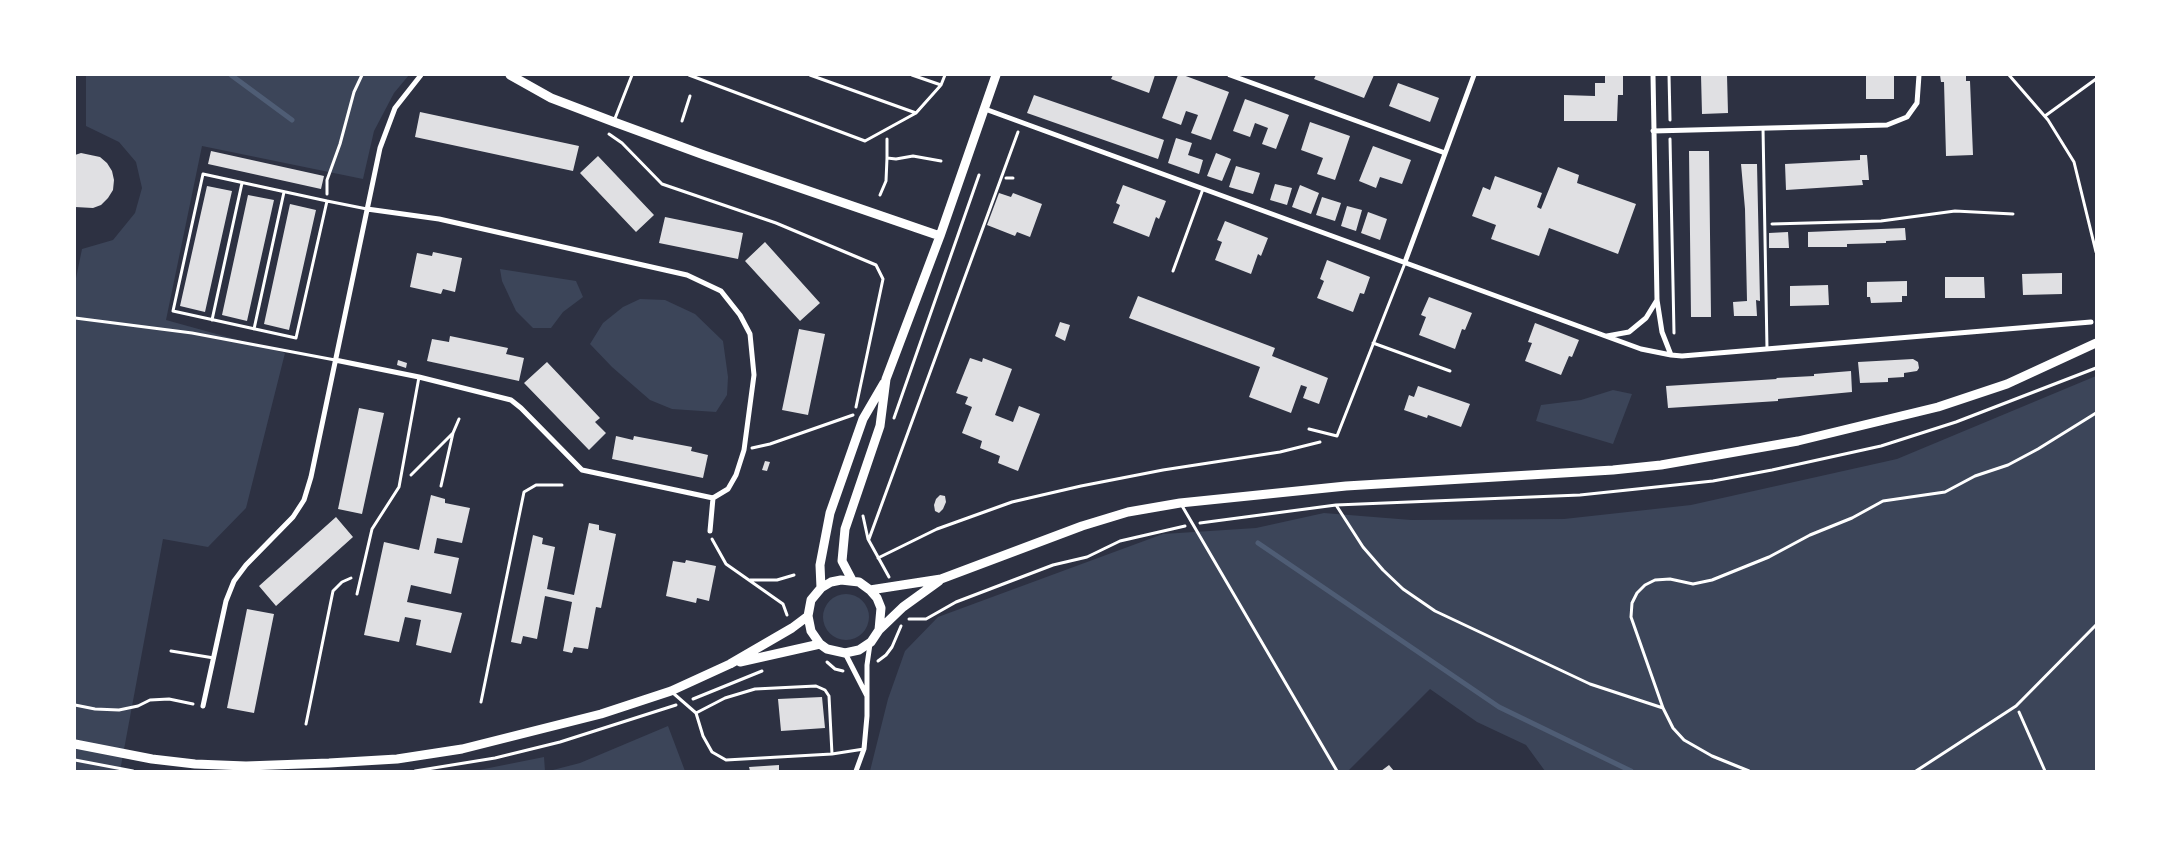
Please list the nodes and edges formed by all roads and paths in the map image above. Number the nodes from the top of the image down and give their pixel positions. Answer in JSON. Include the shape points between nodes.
{"nodes":[{"id":1,"x":362,"y":75,"type":"edge"},
{"id":2,"x":421,"y":75,"type":"edge"},
{"id":3,"x":510,"y":75,"type":"edge"},
{"id":4,"x":632,"y":75,"type":"edge"},
{"id":5,"x":689,"y":75,"type":"edge"},
{"id":6,"x":810,"y":75,"type":"edge"},
{"id":7,"x":912,"y":75,"type":"edge"},
{"id":8,"x":945,"y":75,"type":"edge"},
{"id":9,"x":996,"y":75,"type":"edge"},
{"id":10,"x":1230,"y":75,"type":"edge"},
{"id":11,"x":1474,"y":75,"type":"edge"},
{"id":12,"x":1653,"y":75,"type":"edge"},
{"id":13,"x":1669,"y":75,"type":"edge"},
{"id":14,"x":1919,"y":75,"type":"edge"},
{"id":15,"x":2009,"y":75,"type":"edge"},
{"id":16,"x":2096,"y":79,"type":"edge"},
{"id":17,"x":941,"y":85,"type":"junction"},
{"id":18,"x":690,"y":96,"type":"dead end"},
{"id":19,"x":985,"y":109,"type":"junction"},
{"id":20,"x":916,"y":113,"type":"junction"},
{"id":21,"x":2045,"y":116,"type":"junction"},
{"id":22,"x":682,"y":120,"type":"dead end"},
{"id":23,"x":614,"y":122,"type":"junction"},
{"id":24,"x":1763,"y":127,"type":"junction"},
{"id":25,"x":1670,"y":130,"type":"junction"},
{"id":26,"x":1018,"y":131,"type":"dead end"},
{"id":27,"x":1653,"y":131,"type":"junction"},
{"id":28,"x":606,"y":133,"type":"dead end"},
{"id":29,"x":887,"y":136,"type":"dead end"},
{"id":30,"x":1445,"y":153,"type":"junction"},
{"id":31,"x":887,"y":158,"type":"junction"},
{"id":32,"x":941,"y":161,"type":"dead end"},
{"id":33,"x":979,"y":175,"type":"dead end"},
{"id":34,"x":1006,"y":178,"type":"dead end"},
{"id":35,"x":1012,"y":178,"type":"dead end"},
{"id":36,"x":242,"y":182,"type":"junction"},
{"id":37,"x":1203,"y":188,"type":"junction"},
{"id":38,"x":284,"y":192,"type":"junction"},
{"id":39,"x":880,"y":195,"type":"dead end"},
{"id":40,"x":327,"y":201,"type":"junction"},
{"id":41,"x":367,"y":209,"type":"junction"},
{"id":42,"x":2014,"y":214,"type":"dead end"},
{"id":43,"x":1764,"y":225,"type":"junction"},
{"id":44,"x":940,"y":236,"type":"junction"},
{"id":45,"x":2096,"y":252,"type":"edge"},
{"id":46,"x":1405,"y":262,"type":"junction"},
{"id":47,"x":1173,"y":271,"type":"dead end"},
{"id":48,"x":1657,"y":300,"type":"junction"},
{"id":49,"x":75,"y":318,"type":"edge"},
{"id":50,"x":212,"y":320,"type":"junction"},
{"id":51,"x":2091,"y":322,"type":"dead end"},
{"id":52,"x":254,"y":329,"type":"junction"},
{"id":53,"x":1606,"y":336,"type":"junction"},
{"id":54,"x":1674,"y":338,"type":"dead end"},
{"id":55,"x":1373,"y":343,"type":"junction"},
{"id":56,"x":2096,"y":343,"type":"edge"},
{"id":57,"x":2096,"y":348,"type":"edge"},
{"id":58,"x":1767,"y":349,"type":"junction"},
{"id":59,"x":1671,"y":355,"type":"junction"},
{"id":60,"x":335,"y":360,"type":"junction"},
{"id":61,"x":2096,"y":368,"type":"edge"},
{"id":62,"x":1450,"y":371,"type":"dead end"},
{"id":63,"x":419,"y":377,"type":"junction"},
{"id":64,"x":886,"y":379,"type":"junction"},
{"id":65,"x":2096,"y":413,"type":"edge"},
{"id":66,"x":459,"y":419,"type":"dead end"},
{"id":67,"x":893,"y":421,"type":"dead end"},
{"id":68,"x":1309,"y":429,"type":"dead end"},
{"id":69,"x":453,"y":433,"type":"junction"},
{"id":70,"x":1337,"y":436,"type":"junction"},
{"id":71,"x":744,"y":450,"type":"junction"},
{"id":72,"x":441,"y":486,"type":"dead end"},
{"id":73,"x":562,"y":486,"type":"dead end"},
{"id":74,"x":399,"y":487,"type":"junction"},
{"id":75,"x":713,"y":498,"type":"junction"},
{"id":76,"x":1180,"y":503,"type":"junction"},
{"id":77,"x":1336,"y":505,"type":"junction"},
{"id":78,"x":1193,"y":525,"type":"junction"},
{"id":79,"x":710,"y":531,"type":"joint"},
{"id":80,"x":362,"y":570,"type":"junction"},
{"id":81,"x":794,"y":575,"type":"dead end"},
{"id":82,"x":941,"y":579,"type":"junction"},
{"id":83,"x":749,"y":580,"type":"junction"},
{"id":84,"x":852,"y":580,"type":"junction"},
{"id":85,"x":821,"y":588,"type":"junction"},
{"id":86,"x":870,"y":590,"type":"junction"},
{"id":87,"x":357,"y":594,"type":"dead end"},
{"id":88,"x":787,"y":614,"type":"dead end"},
{"id":89,"x":808,"y":616,"type":"junction"},
{"id":90,"x":2096,"y":625,"type":"edge"},
{"id":91,"x":879,"y":630,"type":"junction"},
{"id":92,"x":871,"y":642,"type":"junction"},
{"id":93,"x":820,"y":644,"type":"junction"},
{"id":94,"x":171,"y":651,"type":"dead end"},
{"id":95,"x":845,"y":653,"type":"junction"},
{"id":96,"x":214,"y":658,"type":"junction"},
{"id":97,"x":878,"y":661,"type":"dead end"},
{"id":98,"x":730,"y":664,"type":"junction"},
{"id":99,"x":671,"y":690,"type":"junction"},
{"id":100,"x":867,"y":696,"type":"junction"},
{"id":101,"x":481,"y":702,"type":"dead end"},
{"id":102,"x":75,"y":705,"type":"edge"},
{"id":103,"x":204,"y":706,"type":"joint"},
{"id":104,"x":2016,"y":706,"type":"junction"},
{"id":105,"x":1663,"y":708,"type":"junction"},
{"id":106,"x":696,"y":712,"type":"junction"},
{"id":107,"x":306,"y":724,"type":"dead end"},
{"id":108,"x":75,"y":744,"type":"edge"},
{"id":109,"x":864,"y":749,"type":"junction"},
{"id":110,"x":832,"y":754,"type":"junction"},
{"id":111,"x":75,"y":760,"type":"edge"},
{"id":112,"x":133,"y":771,"type":"edge"},
{"id":113,"x":856,"y":771,"type":"edge"},
{"id":114,"x":1337,"y":771,"type":"edge"},
{"id":115,"x":1748,"y":771,"type":"edge"},
{"id":116,"x":1916,"y":771,"type":"edge"},
{"id":117,"x":2045,"y":771,"type":"edge"}],
"edges":[{"from":1,"to":40,"type":"path","via":[[327,180]]},
{"from":2,"to":41,"type":"street","via":[[395,108],[386,127]]},
{"from":3,"to":23,"type":"street","via":[[551,98]]},
{"from":4,"to":23,"type":"lane"},
{"from":5,"to":20,"type":"lane","via":[[865,141]]},
{"from":6,"to":20,"type":"lane"},
{"from":7,"to":17,"type":"lane"},
{"from":8,"to":17,"type":"lane"},
{"from":9,"to":19,"type":"street"},
{"from":10,"to":30,"type":"street"},
{"from":11,"to":30,"type":"street"},
{"from":12,"to":27,"type":"street"},
{"from":13,"to":25,"type":"path"},
{"from":14,"to":24,"type":"street","via":[[1917,103],[1907,117],[1887,125]]},
{"from":15,"to":21,"type":"path"},
{"from":16,"to":21,"type":"path"},
{"from":17,"to":20,"type":"lane"},
{"from":18,"to":22,"type":"path"},
{"from":19,"to":37,"type":"street"},
{"from":19,"to":44,"type":"street"},
{"from":21,"to":45,"type":"path","via":[[2074,162]]},
{"from":23,"to":44,"type":"street"},
{"from":24,"to":25,"type":"street"},
{"from":24,"to":43,"type":"lane"},
{"from":25,"to":27,"type":"street"},
{"from":25,"to":54,"type":"path"},
{"from":26,"to":70,"type":"path","via":[[868,539],[878,558],[937,528],[1012,502],[1163,470],[1280,452]]},
{"from":27,"to":48,"type":"street"},
{"from":28,"to":71,"type":"path","via":[[622,143],[662,184],[776,223],[876,265],[881,271],[882,284],[854,414]]},
{"from":29,"to":31,"type":"path"},
{"from":30,"to":46,"type":"street"},
{"from":31,"to":32,"type":"path","via":[[913,156]]},
{"from":31,"to":39,"type":"path","via":[[886,181]]},
{"from":33,"to":67,"type":"path"},
{"from":34,"to":35,"type":"path"},
{"from":36,"to":38,"type":"lane"},
{"from":36,"to":50,"type":"lane"},
{"from":36,"to":50,"type":"lane","via":[[203,174],[173,311]]},
{"from":37,"to":46,"type":"street"},
{"from":37,"to":47,"type":"lane"},
{"from":38,"to":40,"type":"lane"},
{"from":38,"to":52,"type":"lane"},
{"from":40,"to":41,"type":"lane"},
{"from":40,"to":52,"type":"lane","via":[[296,338]]},
{"from":41,"to":60,"type":"street"},
{"from":41,"to":71,"type":"street","via":[[439,219],[687,275],[721,291],[740,315],[750,334],[753,349],[752,400]]},
{"from":42,"to":43,"type":"path","via":[[1955,211],[1882,220]]},
{"from":43,"to":58,"type":"lane"},
{"from":44,"to":64,"type":"street"},
{"from":46,"to":53,"type":"street"},
{"from":46,"to":55,"type":"lane"},
{"from":48,"to":53,"type":"street","via":[[1646,318],[1629,332]]},
{"from":48,"to":59,"type":"street","via":[[1662,332]]},
{"from":49,"to":60,"type":"lane","via":[[192,333]]},
{"from":50,"to":52,"type":"lane"},
{"from":51,"to":58,"type":"street"},
{"from":53,"to":59,"type":"street","via":[[1641,349]]},
{"from":55,"to":62,"type":"lane"},
{"from":55,"to":70,"type":"lane"},
{"from":56,"to":57,"type":"lane"},
{"from":56,"to":76,"type":"street","via":[[2007,384],[1938,407],[1798,441],[1704,459],[1612,470],[1346,486]]},
{"from":58,"to":59,"type":"street"},
{"from":60,"to":63,"type":"street"},
{"from":60,"to":96,"type":"street","via":[[304,500],[293,517],[234,580],[226,601]]},
{"from":61,"to":77,"type":"path","via":[[1956,422],[1881,446],[1772,470],[1657,488],[1580,495]]},
{"from":63,"to":74,"type":"lane"},
{"from":63,"to":75,"type":"street","via":[[511,400],[582,470]]},
{"from":64,"to":84,"type":"street","via":[[880,426],[845,528],[842,560]]},
{"from":64,"to":85,"type":"street","via":[[863,419],[830,513],[820,565]]},
{"from":65,"to":105,"type":"path","via":[[2008,465],[1975,476],[1946,492],[1883,501],[1769,557],[1712,580],[1693,584],[1670,579],[1655,580],[1645,585],[1632,603],[1631,617]]},
{"from":66,"to":69,"type":"path"},
{"from":68,"to":70,"type":"lane"},
{"from":69,"to":72,"type":"path"},
{"from":69,"to":74,"type":"path"},
{"from":71,"to":75,"type":"street","via":[[728,489]]},
{"from":73,"to":101,"type":"path","via":[[536,485],[524,492]]},
{"from":74,"to":80,"type":"lane","via":[[372,529]]},
{"from":75,"to":79,"type":"street"},
{"from":76,"to":78,"type":"lane"},
{"from":76,"to":82,"type":"street","via":[[1128,512],[1082,526]]},
{"from":77,"to":78,"type":"path"},
{"from":77,"to":105,"type":"path","via":[[1363,547],[1383,570],[1403,589],[1435,611],[1590,684]]},
{"from":78,"to":97,"type":"path","via":[[1120,540],[1087,556],[1053,565],[956,602],[932,618],[909,619],[903,623],[886,656]]},
{"from":78,"to":114,"type":"lane"},
{"from":79,"to":83,"type":"path","via":[[726,564]]},
{"from":80,"to":87,"type":"lane"},
{"from":80,"to":107,"type":"path","via":[[333,591]]},
{"from":81,"to":83,"type":"path","via":[[777,580]]},
{"from":82,"to":86,"type":"street"},
{"from":82,"to":91,"type":"street","via":[[903,607]]},
{"from":83,"to":88,"type":"path","via":[[783,604]]},
{"from":84,"to":85,"type":"street","via":[[836,581]]},
{"from":84,"to":86,"type":"street"},
{"from":85,"to":89,"type":"street","via":[[811,600]]},
{"from":86,"to":91,"type":"street","via":[[880,608]]},
{"from":89,"to":93,"type":"street","via":[[811,631]]},
{"from":89,"to":98,"type":"street"},
{"from":90,"to":104,"type":"lane"},
{"from":91,"to":92,"type":"street"},
{"from":92,"to":95,"type":"street","via":[[859,650]]},
{"from":92,"to":100,"type":"street"},
{"from":93,"to":95,"type":"street"},
{"from":93,"to":98,"type":"street"},
{"from":94,"to":96,"type":"lane"},
{"from":95,"to":100,"type":"street"},
{"from":96,"to":103,"type":"street"},
{"from":98,"to":99,"type":"street"},
{"from":99,"to":106,"type":"lane"},
{"from":99,"to":108,"type":"street","via":[[534,732],[462,749],[397,759],[246,766],[195,764]]},
{"from":100,"to":109,"type":"street"},
{"from":102,"to":103,"type":"path","via":[[95,710],[119,710],[150,700],[169,699]]},
{"from":104,"to":116,"type":"lane"},
{"from":104,"to":117,"type":"path"},
{"from":105,"to":115,"type":"path","via":[[1673,728],[1689,744]]},
{"from":106,"to":110,"type":"lane","via":[[702,736],[712,752],[726,760]]},
{"from":106,"to":110,"type":"lane","via":[[725,698],[768,687],[811,686],[825,690],[829,696]]},
{"from":109,"to":110,"type":"lane"},
{"from":109,"to":113,"type":"street"},
{"from":111,"to":112,"type":"path"}]}
